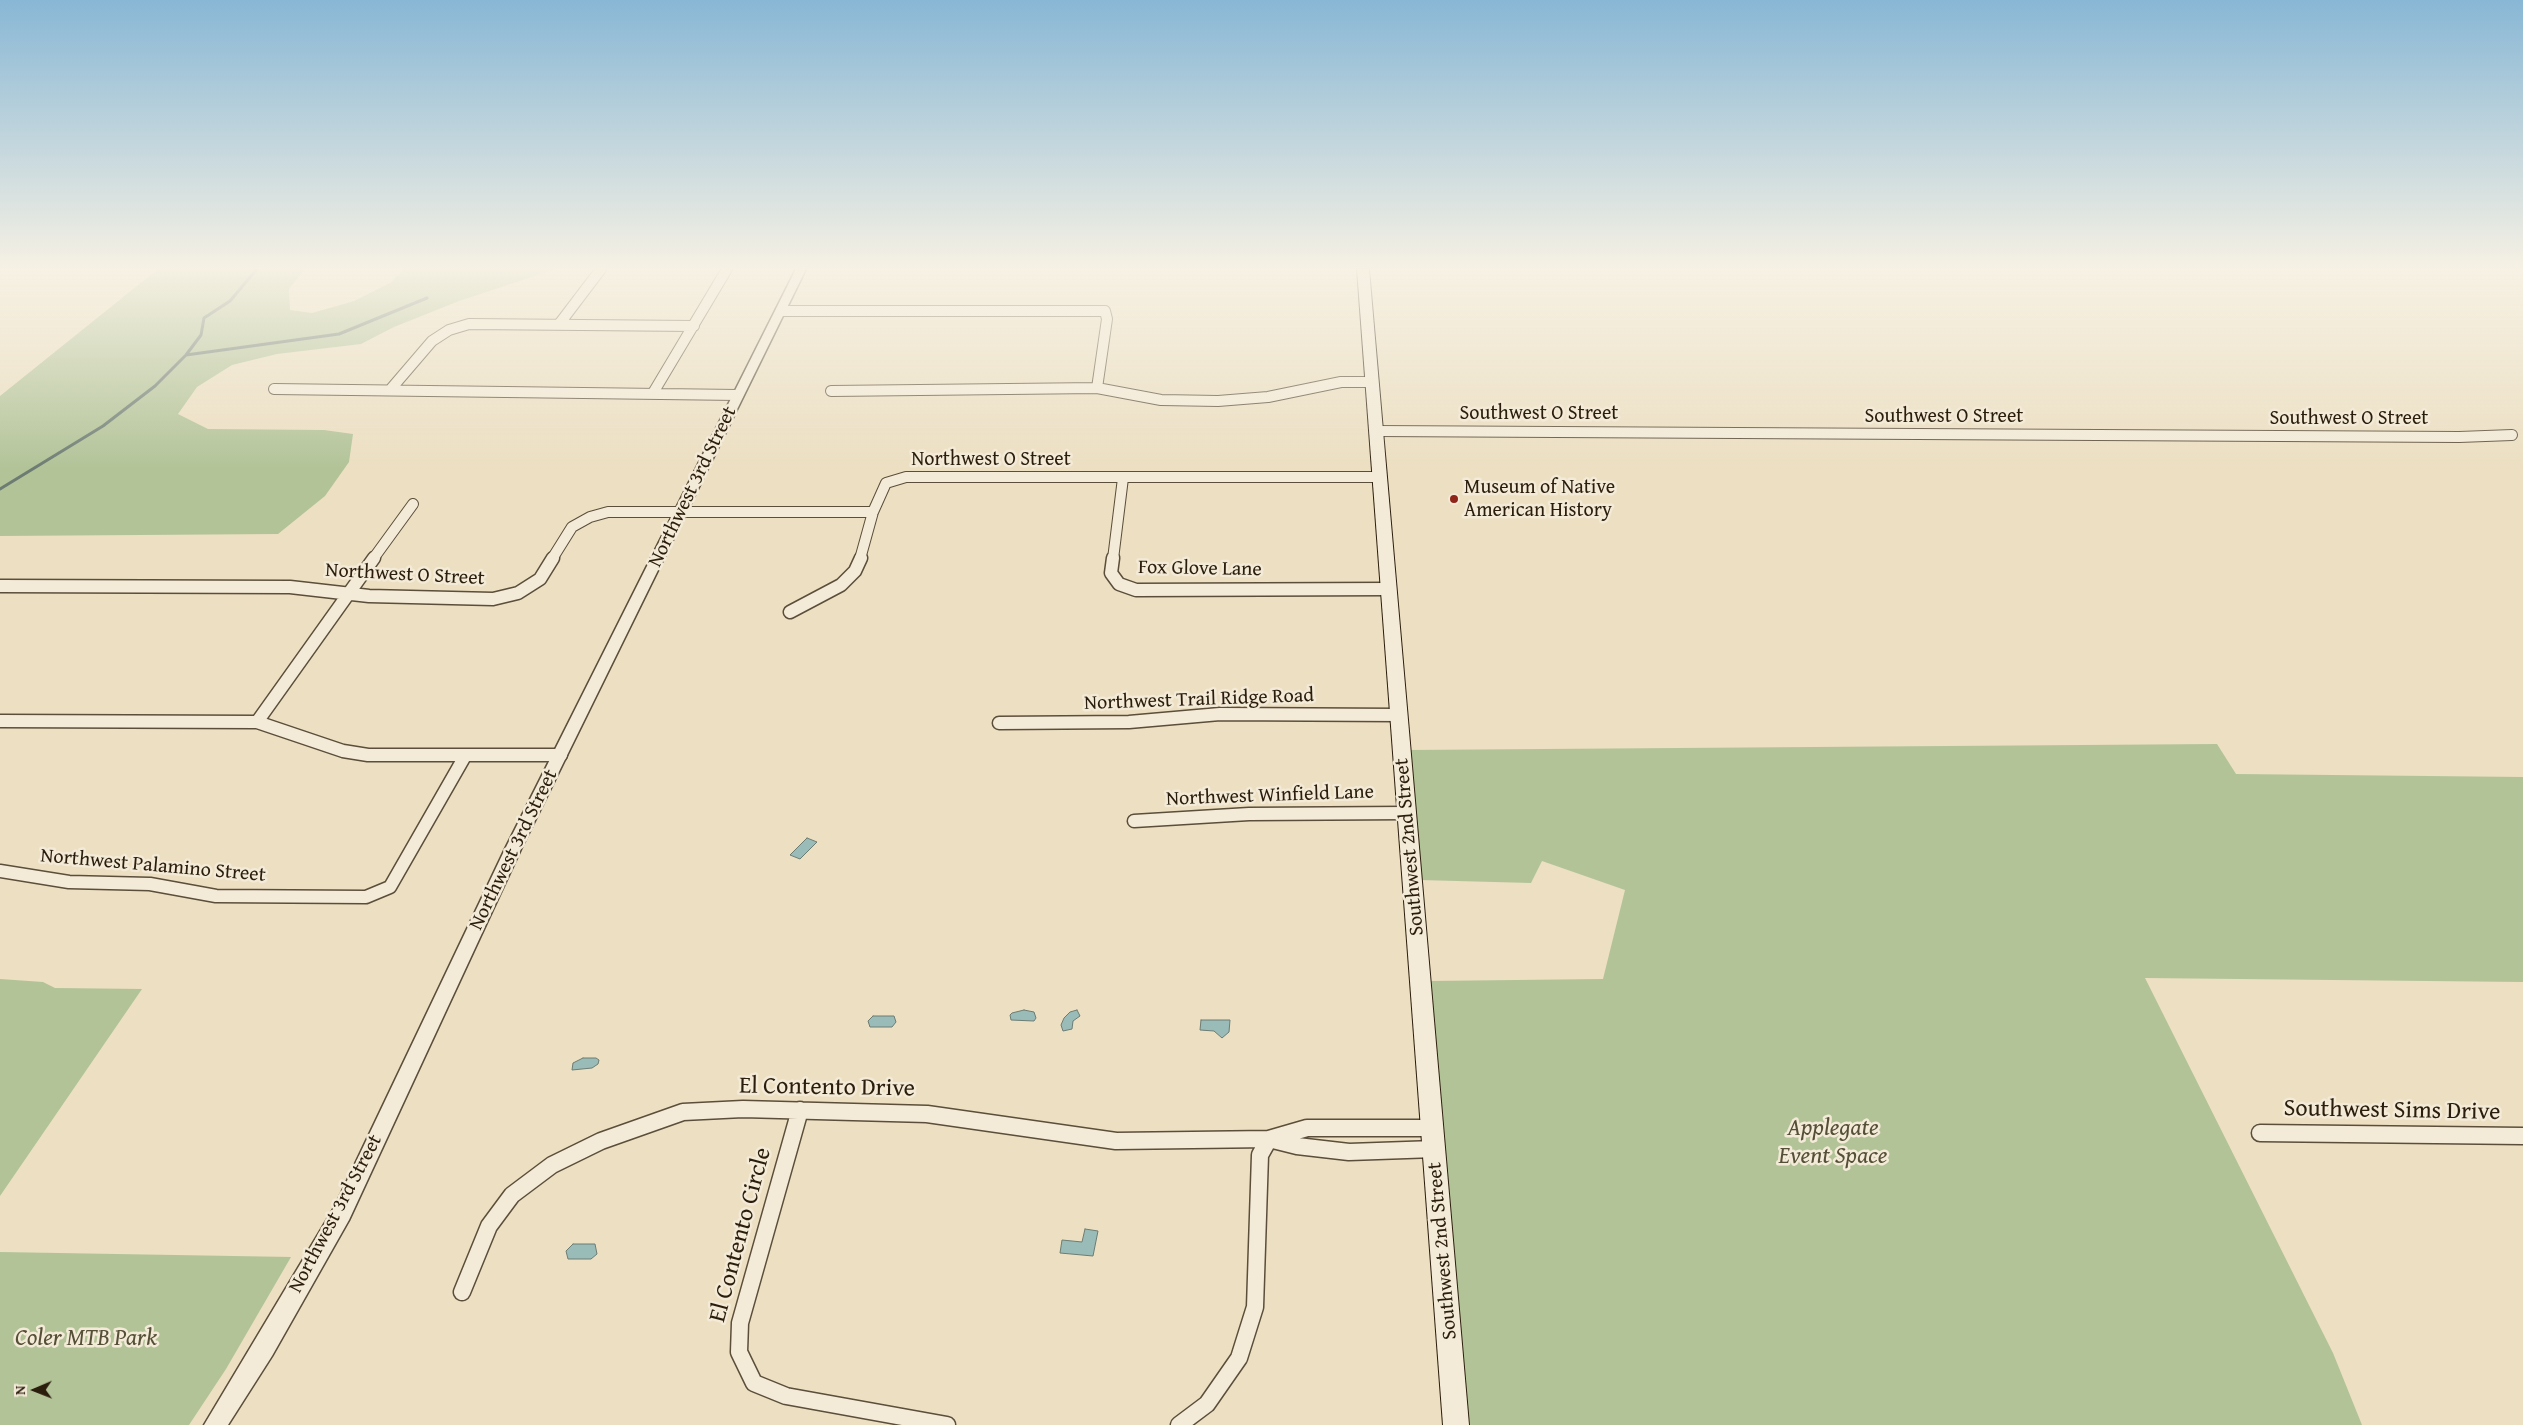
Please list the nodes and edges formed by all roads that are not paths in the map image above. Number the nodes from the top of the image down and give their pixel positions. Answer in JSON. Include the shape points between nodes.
{"nodes":[{"id":1,"x":440,"y":336,"type":"edge"},
{"id":2,"x":688,"y":336,"type":"edge"},
{"id":3,"x":768,"y":336,"type":"edge"},
{"id":4,"x":1105,"y":336,"type":"edge"},
{"id":5,"x":1368,"y":336,"type":"edge"},
{"id":6,"x":1372,"y":386,"type":"junction"},
{"id":7,"x":1097,"y":388,"type":"junction"},
{"id":8,"x":274,"y":389,"type":"dead end"},
{"id":9,"x":390,"y":390,"type":"junction"},
{"id":10,"x":831,"y":391,"type":"dead end"},
{"id":11,"x":654,"y":393,"type":"junction"},
{"id":12,"x":738,"y":395,"type":"junction"},
{"id":13,"x":1376,"y":431,"type":"junction"},
{"id":14,"x":2512,"y":435,"type":"dead end"},
{"id":15,"x":1380,"y":477,"type":"junction"},
{"id":16,"x":1123,"y":478,"type":"junction"},
{"id":17,"x":413,"y":504,"type":"dead end"},
{"id":18,"x":873,"y":512,"type":"junction"},
{"id":19,"x":680,"y":514,"type":"junction"},
{"id":20,"x":0,"y":586,"type":"edge"},
{"id":21,"x":1389,"y":589,"type":"junction"},
{"id":22,"x":349,"y":592,"type":"junction"},
{"id":23,"x":790,"y":612,"type":"dead end"},
{"id":24,"x":1399,"y":715,"type":"junction"},
{"id":25,"x":0,"y":720,"type":"edge"},
{"id":26,"x":257,"y":722,"type":"junction"},
{"id":27,"x":999,"y":722,"type":"dead end"},
{"id":28,"x":561,"y":755,"type":"junction"},
{"id":29,"x":465,"y":756,"type":"junction"},
{"id":30,"x":1407,"y":813,"type":"junction"},
{"id":31,"x":1134,"y":821,"type":"dead end"},
{"id":32,"x":0,"y":871,"type":"edge"},
{"id":33,"x":800,"y":1110,"type":"junction"},
{"id":34,"x":1433,"y":1128,"type":"junction"},
{"id":35,"x":2260,"y":1132,"type":"dead end"},
{"id":36,"x":2523,"y":1136,"type":"edge"},
{"id":37,"x":1269,"y":1139,"type":"junction"},
{"id":38,"x":1435,"y":1149,"type":"junction"},
{"id":39,"x":462,"y":1292,"type":"dead end"},
{"id":40,"x":215,"y":1425,"type":"edge"},
{"id":41,"x":947,"y":1425,"type":"edge"},
{"id":42,"x":1179,"y":1425,"type":"edge"},
{"id":43,"x":1456,"y":1425,"type":"edge"}],
"edges":[{"from":1,"to":9,"type":"street"},
{"from":2,"to":11,"type":"street"},
{"from":3,"to":12,"type":"street","name":"Northwest 3rd Street"},
{"from":4,"to":7,"type":"street"},
{"from":5,"to":6,"type":"main road","name":"Southwest 2nd Street"},
{"from":6,"to":7,"type":"street","via":[[1342,390],[1329,386],[1301,388],[1247,400],[1218,401],[1161,400]]},
{"from":6,"to":13,"type":"main road","name":"Southwest 2nd Street"},
{"from":7,"to":10,"type":"street"},
{"from":8,"to":9,"type":"street"},
{"from":9,"to":11,"type":"street"},
{"from":11,"to":12,"type":"street"},
{"from":12,"to":19,"type":"street","name":"Northwest 3rd Street"},
{"from":13,"to":14,"type":"street","name":"Southwest O Street"},
{"from":13,"to":15,"type":"main road","name":"Southwest 2nd Street"},
{"from":15,"to":16,"type":"street","name":"Northwest O Street"},
{"from":15,"to":21,"type":"main road","name":"Southwest 2nd Street"},
{"from":16,"to":18,"type":"street","name":"Northwest O Street","via":[[906,477],[886,483]]},
{"from":16,"to":21,"type":"street","name":"Fox Glove Lane","via":[[1111,573],[1119,584],[1136,590]]},
{"from":17,"to":22,"type":"street"},
{"from":18,"to":19,"type":"street","name":"Northwest O Street"},
{"from":18,"to":23,"type":"street","via":[[855,571],[841,585]]},
{"from":19,"to":22,"type":"street","name":"Northwest O Street","via":[[608,512],[590,517],[572,527],[540,579],[518,593],[493,599],[421,599]]},
{"from":19,"to":28,"type":"street","name":"Northwest 3rd Street"},
{"from":20,"to":22,"type":"street","name":"Northwest O Street","via":[[290,587]]},
{"from":21,"to":24,"type":"main road","name":"Southwest 2nd Street"},
{"from":22,"to":26,"type":"street"},
{"from":24,"to":27,"type":"street","name":"Northwest Trail Ridge Road","via":[[1220,714],[1129,722]]},
{"from":24,"to":30,"type":"main road","name":"Southwest 2nd Street"},
{"from":25,"to":26,"type":"street"},
{"from":26,"to":29,"type":"street","via":[[368,755]]},
{"from":28,"to":29,"type":"street"},
{"from":28,"to":40,"type":"street","name":"Northwest 3rd Street","via":[[512,849],[342,1214]]},
{"from":29,"to":32,"type":"street","name":"Northwest Palamino Street","via":[[390,887],[366,897],[216,896],[150,884],[69,882]]},
{"from":30,"to":31,"type":"street","name":"Northwest Winfield Lane","via":[[1249,814]]},
{"from":30,"to":34,"type":"main road","name":"Southwest 2nd Street"},
{"from":33,"to":37,"type":"street","name":"El Contento Drive","via":[[926,1114],[1116,1141]]},
{"from":33,"to":39,"type":"street","name":"El Contento Drive","via":[[683,1112],[601,1141],[552,1164],[512,1195],[490,1226]]},
{"from":33,"to":41,"type":"street","name":"El Contento Circle","via":[[740,1323],[739,1352],[754,1383],[786,1396]]},
{"from":34,"to":37,"type":"street","name":"El Contento Drive","via":[[1307,1128]]},
{"from":34,"to":38,"type":"main road","name":"Southwest 2nd Street"},
{"from":35,"to":36,"type":"street","name":"Southwest Sims Drive"},
{"from":37,"to":38,"type":"street","name":"El Contento Drive","via":[[1349,1152]]},
{"from":37,"to":42,"type":"street","via":[[1260,1156],[1255,1307],[1239,1358],[1207,1404]]},
{"from":38,"to":43,"type":"main road","name":"Southwest 2nd Street"}]}
